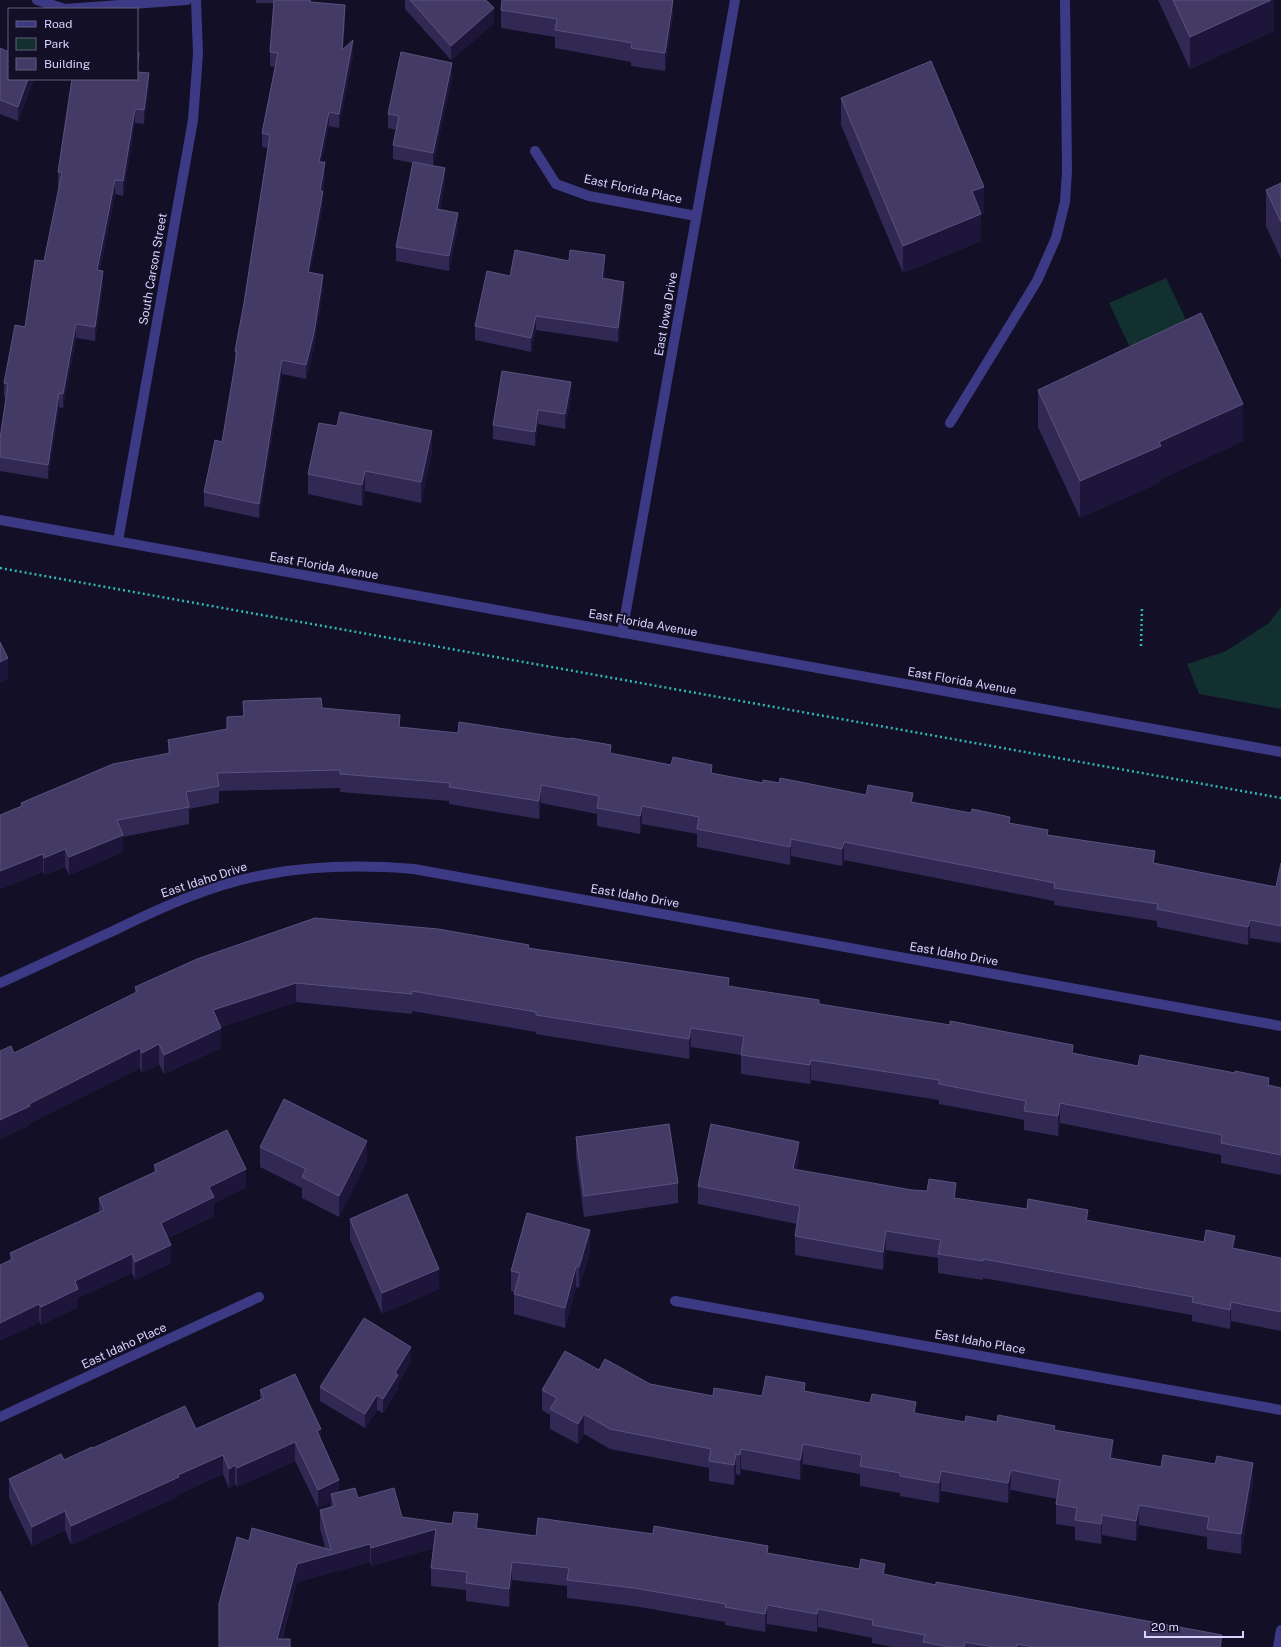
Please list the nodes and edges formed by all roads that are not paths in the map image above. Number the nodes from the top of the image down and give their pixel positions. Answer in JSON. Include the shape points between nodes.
{"nodes":[{"id":1,"x":37,"y":0,"type":"edge"},
{"id":2,"x":187,"y":0,"type":"edge"},
{"id":3,"x":196,"y":0,"type":"edge"},
{"id":4,"x":735,"y":0,"type":"edge"},
{"id":5,"x":1065,"y":0,"type":"edge"},
{"id":6,"x":62,"y":8,"type":"edge"},
{"id":7,"x":79,"y":8,"type":"edge"},
{"id":8,"x":535,"y":152,"type":"dead end"},
{"id":9,"x":696,"y":216,"type":"junction"},
{"id":10,"x":950,"y":423,"type":"dead end"},
{"id":11,"x":0,"y":520,"type":"edge"},
{"id":12,"x":118,"y":541,"type":"junction"},
{"id":13,"x":622,"y":633,"type":"junction"},
{"id":14,"x":1281,"y":752,"type":"edge"},
{"id":15,"x":0,"y":983,"type":"edge"},
{"id":16,"x":1281,"y":1026,"type":"edge"},
{"id":17,"x":259,"y":1297,"type":"dead end"},
{"id":18,"x":675,"y":1301,"type":"dead end"},
{"id":19,"x":1281,"y":1410,"type":"edge"},
{"id":20,"x":0,"y":1417,"type":"edge"},
{"id":21,"x":1281,"y":1630,"type":"edge"},
{"id":22,"x":1278,"y":1647,"type":"edge"}],
"edges":[{"from":1,"to":6,"type":"street"},
{"from":2,"to":7,"type":"street"},
{"from":3,"to":12,"type":"street","name":"South Carson Street","via":[[198,54],[193,120]]},
{"from":4,"to":9,"type":"street","name":"East Iowa Drive"},
{"from":5,"to":10,"type":"street","via":[[1067,171],[1065,202],[1056,238],[1037,281]]},
{"from":8,"to":9,"type":"street","name":"East Florida Place","via":[[556,184],[589,196]]},
{"from":9,"to":13,"type":"street","name":"East Iowa Drive"},
{"from":11,"to":12,"type":"street","name":"East Florida Avenue"},
{"from":12,"to":13,"type":"street","name":"East Florida Avenue"},
{"from":13,"to":14,"type":"street","name":"East Florida Avenue"},
{"from":15,"to":16,"type":"street","name":"East Idaho Drive","via":[[160,908],[221,886],[268,874],[317,867],[365,866],[414,869],[449,875]]},
{"from":17,"to":20,"type":"street","name":"East Idaho Place"},
{"from":18,"to":19,"type":"street","name":"East Idaho Place"},
{"from":21,"to":22,"type":"street"}]}
